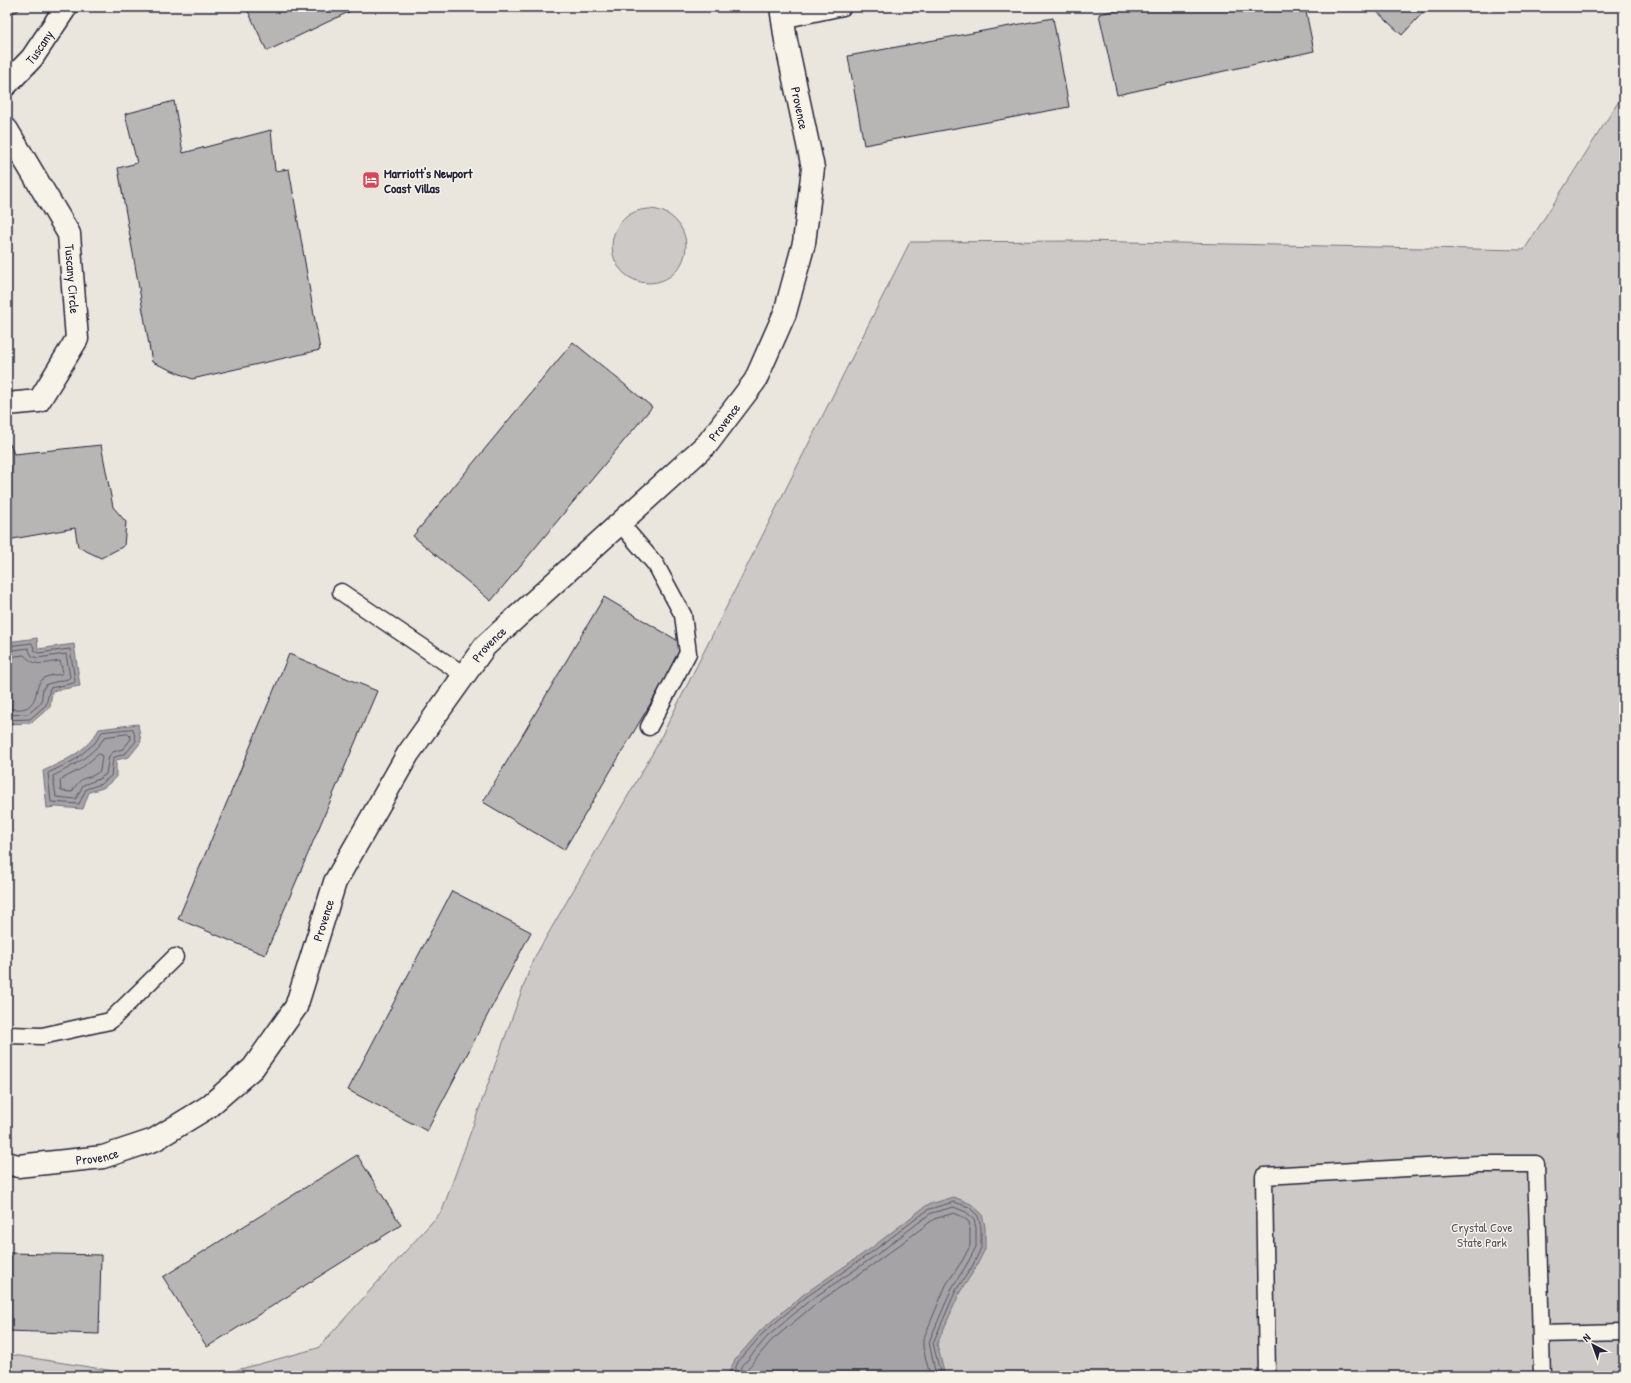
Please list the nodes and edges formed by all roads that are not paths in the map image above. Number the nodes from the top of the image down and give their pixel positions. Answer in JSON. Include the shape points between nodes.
{"nodes":[{"id":1,"x":66,"y":7,"type":"edge"},
{"id":2,"x":843,"y":7,"type":"edge"},
{"id":3,"x":781,"y":14,"type":"edge"},
{"id":4,"x":7,"y":84,"type":"edge"},
{"id":5,"x":7,"y":130,"type":"edge"},
{"id":6,"x":7,"y":404,"type":"edge"},
{"id":7,"x":620,"y":523,"type":"junction"},
{"id":8,"x":340,"y":592,"type":"dead end"},
{"id":9,"x":464,"y":675,"type":"junction"},
{"id":10,"x":649,"y":726,"type":"dead end"},
{"id":11,"x":175,"y":957,"type":"dead end"},
{"id":12,"x":7,"y":1035,"type":"edge"},
{"id":13,"x":7,"y":1164,"type":"edge"},
{"id":14,"x":1624,"y":1332,"type":"edge"},
{"id":15,"x":1541,"y":1334,"type":"junction"},
{"id":16,"x":1267,"y":1376,"type":"edge"},
{"id":17,"x":1542,"y":1376,"type":"edge"}],
"edges":[{"from":1,"to":4,"type":"street","name":"Tuscany","via":[[32,58]]},
{"from":2,"to":3,"type":"lane"},
{"from":3,"to":7,"type":"street","name":"Provence","via":[[813,168],[804,243],[785,313],[755,381],[708,443]]},
{"from":5,"to":6,"type":"street","name":"Tuscany Circle","via":[[69,234],[77,339],[39,401]]},
{"from":7,"to":9,"type":"street","name":"Provence","via":[[485,646]]},
{"from":7,"to":10,"type":"lane","via":[[656,565],[683,614],[688,653]]},
{"from":8,"to":9,"type":"lane"},
{"from":9,"to":13,"type":"street","name":"Provence","via":[[408,754],[335,882],[296,1007],[253,1068],[208,1107],[154,1140],[103,1156],[18,1166]]},
{"from":11,"to":12,"type":"lane","via":[[110,1021],[42,1036]]},
{"from":14,"to":15,"type":"lane"},
{"from":15,"to":16,"type":"lane","via":[[1536,1164],[1479,1164],[1264,1176]]},
{"from":15,"to":17,"type":"lane"}]}
